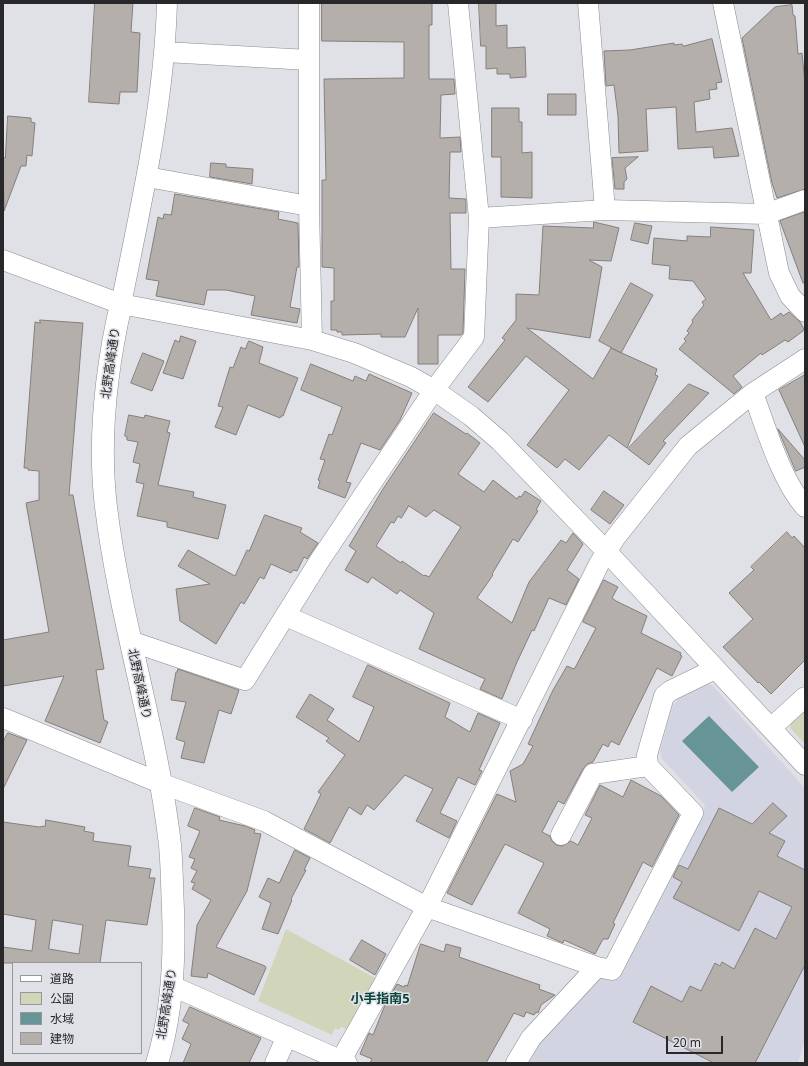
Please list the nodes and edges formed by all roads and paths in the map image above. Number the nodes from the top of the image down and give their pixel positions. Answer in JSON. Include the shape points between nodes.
{"nodes":[{"id":1,"x":167,"y":3,"type":"edge"},
{"id":2,"x":309,"y":3,"type":"edge"},
{"id":3,"x":458,"y":3,"type":"edge"},
{"id":4,"x":588,"y":3,"type":"edge"},
{"id":5,"x":723,"y":3,"type":"edge"},
{"id":6,"x":165,"y":52,"type":"junction"},
{"id":7,"x":309,"y":60,"type":"junction"},
{"id":8,"x":147,"y":177,"type":"junction"},
{"id":9,"x":805,"y":200,"type":"edge"},
{"id":10,"x":310,"y":206,"type":"junction"},
{"id":11,"x":605,"y":210,"type":"junction"},
{"id":12,"x":766,"y":214,"type":"junction"},
{"id":13,"x":479,"y":218,"type":"junction"},
{"id":14,"x":3,"y":260,"type":"edge"},
{"id":15,"x":121,"y":304,"type":"junction"},
{"id":16,"x":805,"y":312,"type":"edge"},
{"id":17,"x":312,"y":340,"type":"junction"},
{"id":18,"x":805,"y":359,"type":"edge"},
{"id":19,"x":434,"y":390,"type":"junction"},
{"id":20,"x":753,"y":393,"type":"junction"},
{"id":21,"x":805,"y":507,"type":"edge"},
{"id":22,"x":607,"y":552,"type":"junction"},
{"id":23,"x":286,"y":616,"type":"junction"},
{"id":24,"x":130,"y":641,"type":"junction"},
{"id":25,"x":715,"y":669,"type":"junction"},
{"id":26,"x":805,"y":697,"type":"edge"},
{"id":27,"x":3,"y":718,"type":"edge"},
{"id":28,"x":522,"y":720,"type":"junction"},
{"id":29,"x":771,"y":728,"type":"junction"},
{"id":30,"x":805,"y":765,"type":"edge"},
{"id":31,"x":648,"y":766,"type":"junction"},
{"id":32,"x":160,"y":783,"type":"junction"},
{"id":33,"x":561,"y":835,"type":"dead end"},
{"id":34,"x":427,"y":906,"type":"junction"},
{"id":35,"x":597,"y":967,"type":"junction"},
{"id":36,"x":172,"y":986,"type":"junction"},
{"id":37,"x":287,"y":1036,"type":"junction"},
{"id":38,"x":344,"y":1062,"type":"edge"},
{"id":39,"x":157,"y":1063,"type":"edge"},
{"id":40,"x":274,"y":1063,"type":"edge"},
{"id":41,"x":516,"y":1063,"type":"edge"}],
"edges":[{"from":1,"to":6,"type":"street"},
{"from":2,"to":7,"type":"street"},
{"from":3,"to":13,"type":"street"},
{"from":4,"to":11,"type":"street"},
{"from":5,"to":12,"type":"street"},
{"from":6,"to":7,"type":"street"},
{"from":6,"to":8,"type":"street"},
{"from":7,"to":10,"type":"street"},
{"from":8,"to":10,"type":"street"},
{"from":8,"to":15,"type":"street"},
{"from":9,"to":12,"type":"street"},
{"from":10,"to":17,"type":"street"},
{"from":11,"to":12,"type":"street"},
{"from":11,"to":13,"type":"street"},
{"from":12,"to":16,"type":"street","via":[[782,279],[790,296]]},
{"from":13,"to":19,"type":"street","via":[[474,337]]},
{"from":14,"to":15,"type":"street"},
{"from":15,"to":17,"type":"street"},
{"from":15,"to":24,"type":"street","name":"北野高峰通り","via":[[113,341],[103,444],[106,505],[114,562]]},
{"from":17,"to":19,"type":"street","via":[[373,360]]},
{"from":18,"to":20,"type":"street"},
{"from":19,"to":22,"type":"street","via":[[471,416],[500,441]]},
{"from":19,"to":23,"type":"street","via":[[320,560]]},
{"from":20,"to":21,"type":"street","via":[[779,461],[798,499]]},
{"from":20,"to":22,"type":"street","via":[[688,446]]},
{"from":22,"to":25,"type":"street"},
{"from":22,"to":28,"type":"street"},
{"from":23,"to":24,"type":"street","via":[[245,680]]},
{"from":23,"to":28,"type":"street"},
{"from":24,"to":32,"type":"street","name":"北野高峰通り"},
{"from":25,"to":29,"type":"street"},
{"from":25,"to":31,"type":"street","via":[[664,696],[647,755]]},
{"from":26,"to":29,"type":"street"},
{"from":27,"to":32,"type":"street"},
{"from":28,"to":34,"type":"street"},
{"from":29,"to":30,"type":"street"},
{"from":31,"to":33,"type":"street","via":[[593,774]]},
{"from":31,"to":35,"type":"street","via":[[693,813],[612,970]]},
{"from":32,"to":34,"type":"street","via":[[264,821]]},
{"from":32,"to":36,"type":"street","name":"北野高峰通り","via":[[170,845],[174,951]]},
{"from":34,"to":35,"type":"street"},
{"from":34,"to":38,"type":"street"},
{"from":35,"to":41,"type":"street","via":[[530,1038]]},
{"from":36,"to":37,"type":"street"},
{"from":36,"to":39,"type":"street","name":"北野高峰通り"},
{"from":37,"to":38,"type":"street"},
{"from":37,"to":40,"type":"street"}]}
